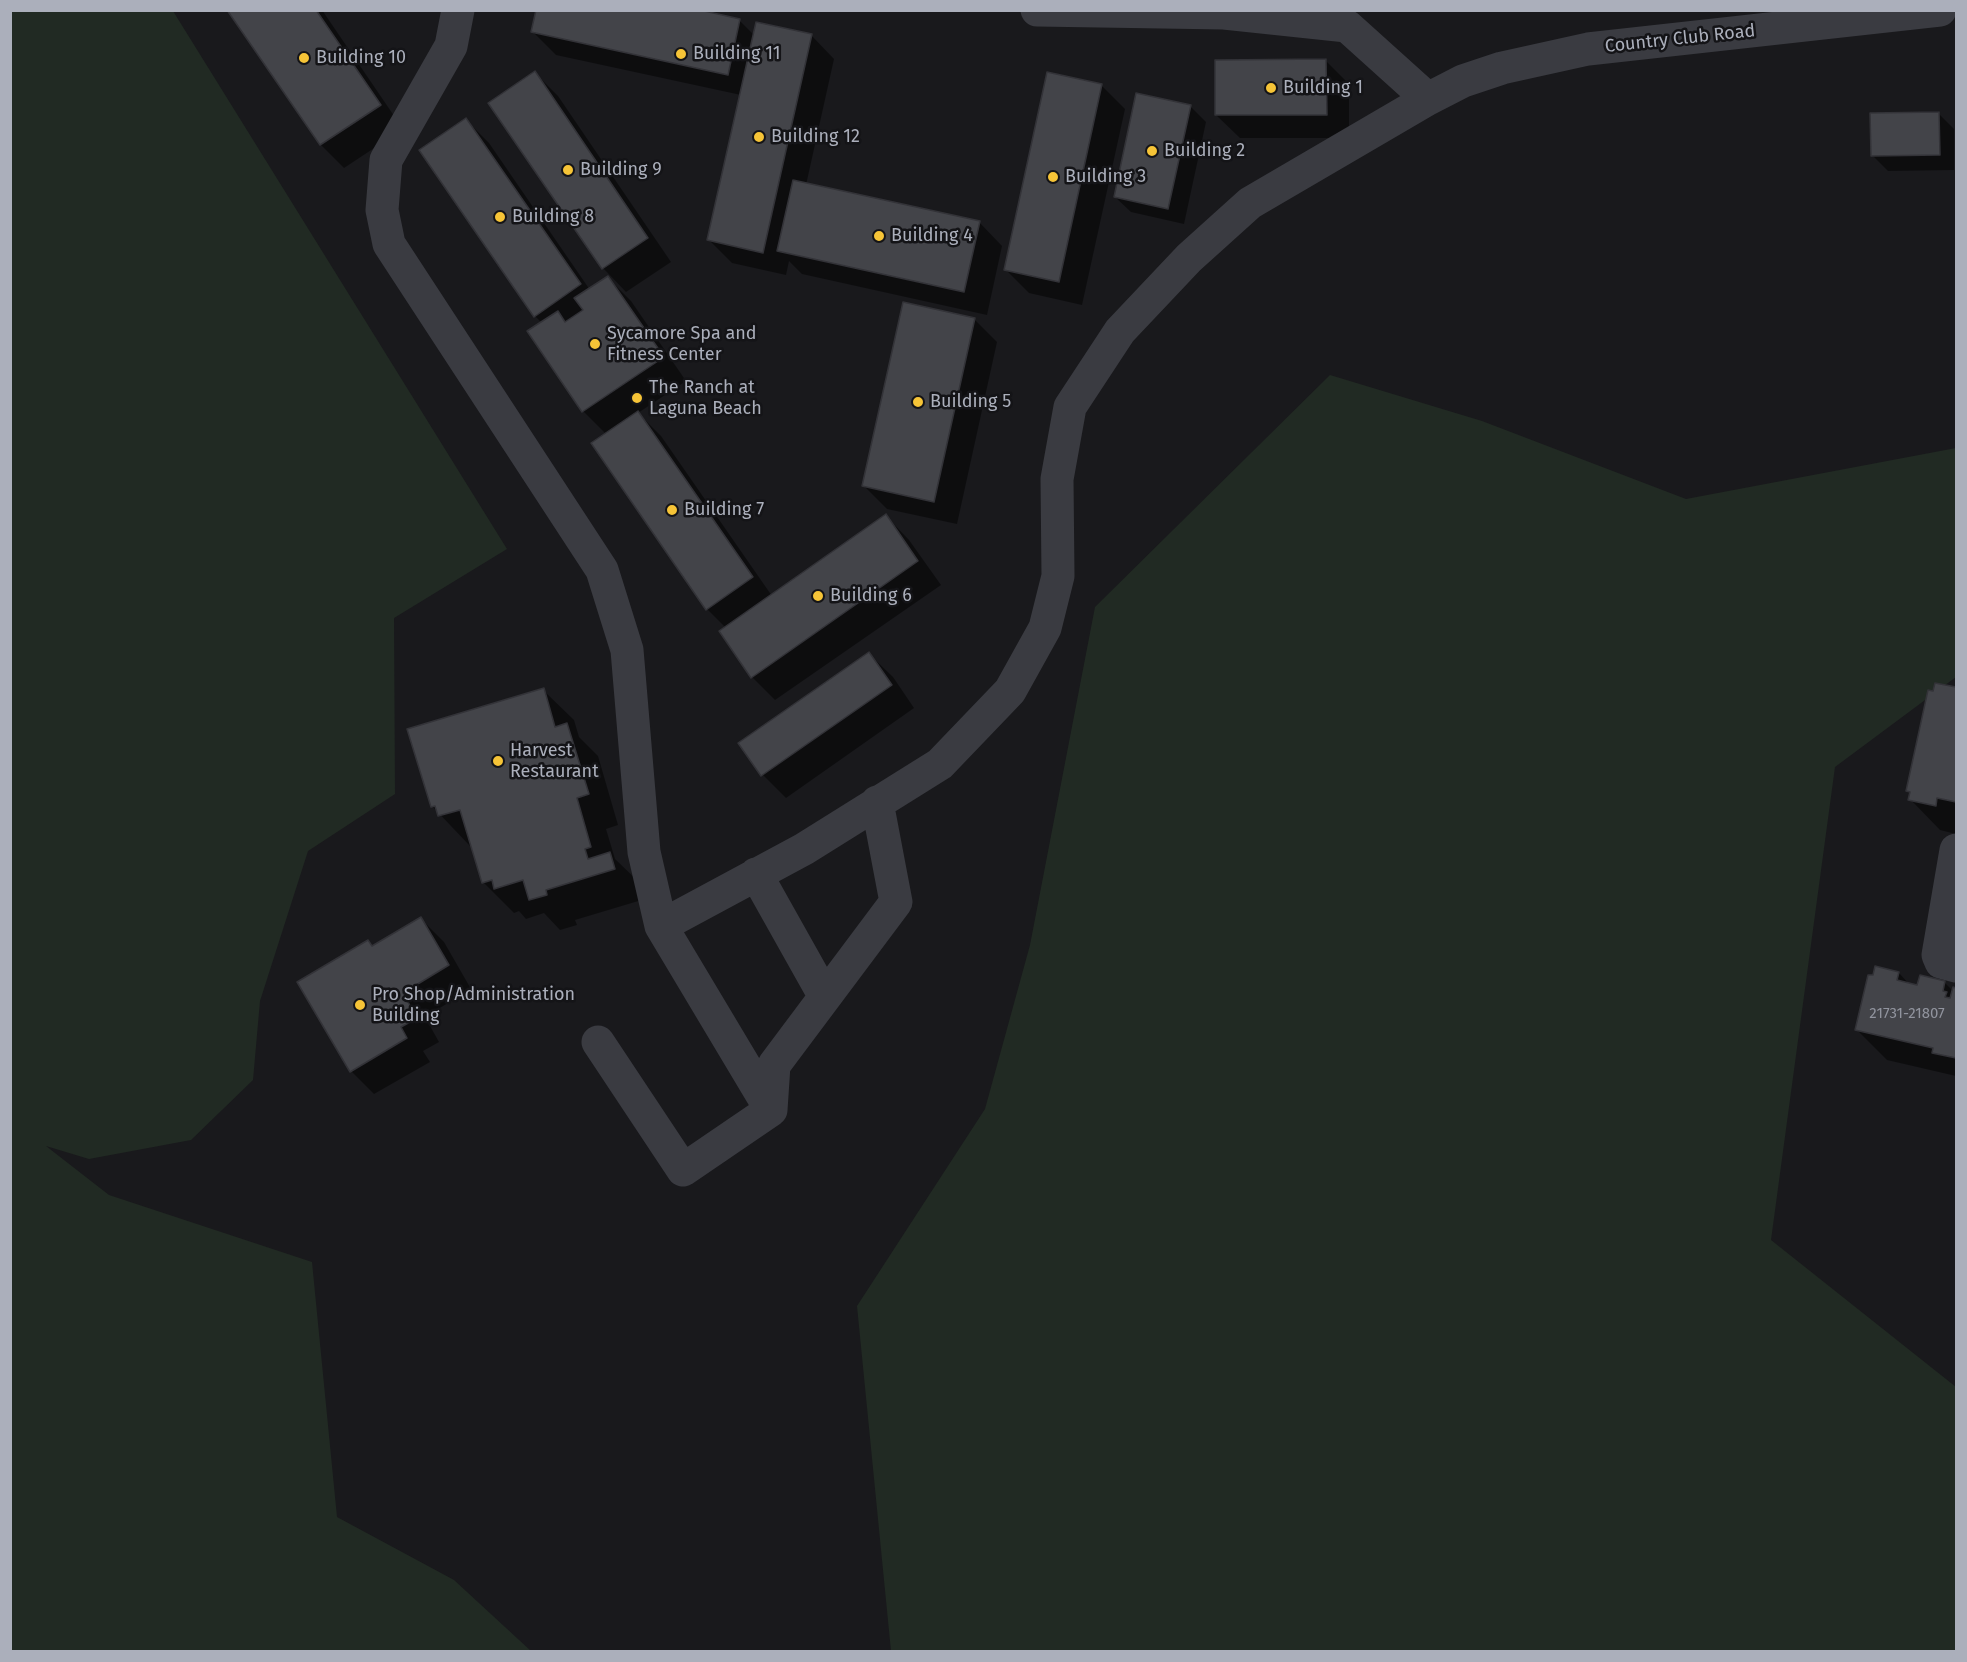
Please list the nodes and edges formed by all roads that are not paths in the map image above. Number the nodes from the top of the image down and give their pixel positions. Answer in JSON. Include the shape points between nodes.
{"nodes":[{"id":1,"x":458,"y":10,"type":"edge"},
{"id":2,"x":1036,"y":10,"type":"edge"},
{"id":3,"x":1940,"y":10,"type":"edge"},
{"id":4,"x":1428,"y":99,"type":"junction"},
{"id":5,"x":878,"y":802,"type":"junction"},
{"id":6,"x":1956,"y":850,"type":"edge"},
{"id":7,"x":756,"y":874,"type":"junction"},
{"id":8,"x":661,"y":926,"type":"junction"},
{"id":9,"x":1956,"y":966,"type":"edge"},
{"id":10,"x":825,"y":997,"type":"junction"},
{"id":11,"x":598,"y":1042,"type":"dead end"},
{"id":12,"x":771,"y":1110,"type":"junction"}],
"edges":[{"from":1,"to":8,"type":"street","via":[[451,46],[387,160],[382,210],[389,244],[602,570],[627,650],[644,852]]},
{"from":2,"to":4,"type":"street","via":[[1224,13],[1347,26]]},
{"from":3,"to":4,"type":"street","name":"Country Club Road","via":[[1588,49],[1502,68],[1463,81]]},
{"from":4,"to":5,"type":"street","name":"Country Club Road","via":[[1250,203],[1189,258],[1120,331],[1070,407],[1057,479],[1058,576],[1045,628],[1010,691],[940,764]]},
{"from":5,"to":7,"type":"street","name":"Country Club Road"},
{"from":5,"to":10,"type":"street","via":[[896,902]]},
{"from":6,"to":9,"type":"street","via":[[1938,955],[1941,962]]},
{"from":7,"to":8,"type":"street","name":"Country Club Road"},
{"from":7,"to":10,"type":"street"},
{"from":8,"to":12,"type":"street"},
{"from":10,"to":12,"type":"street","via":[[774,1065]]},
{"from":11,"to":12,"type":"street","via":[[683,1170]]}]}
